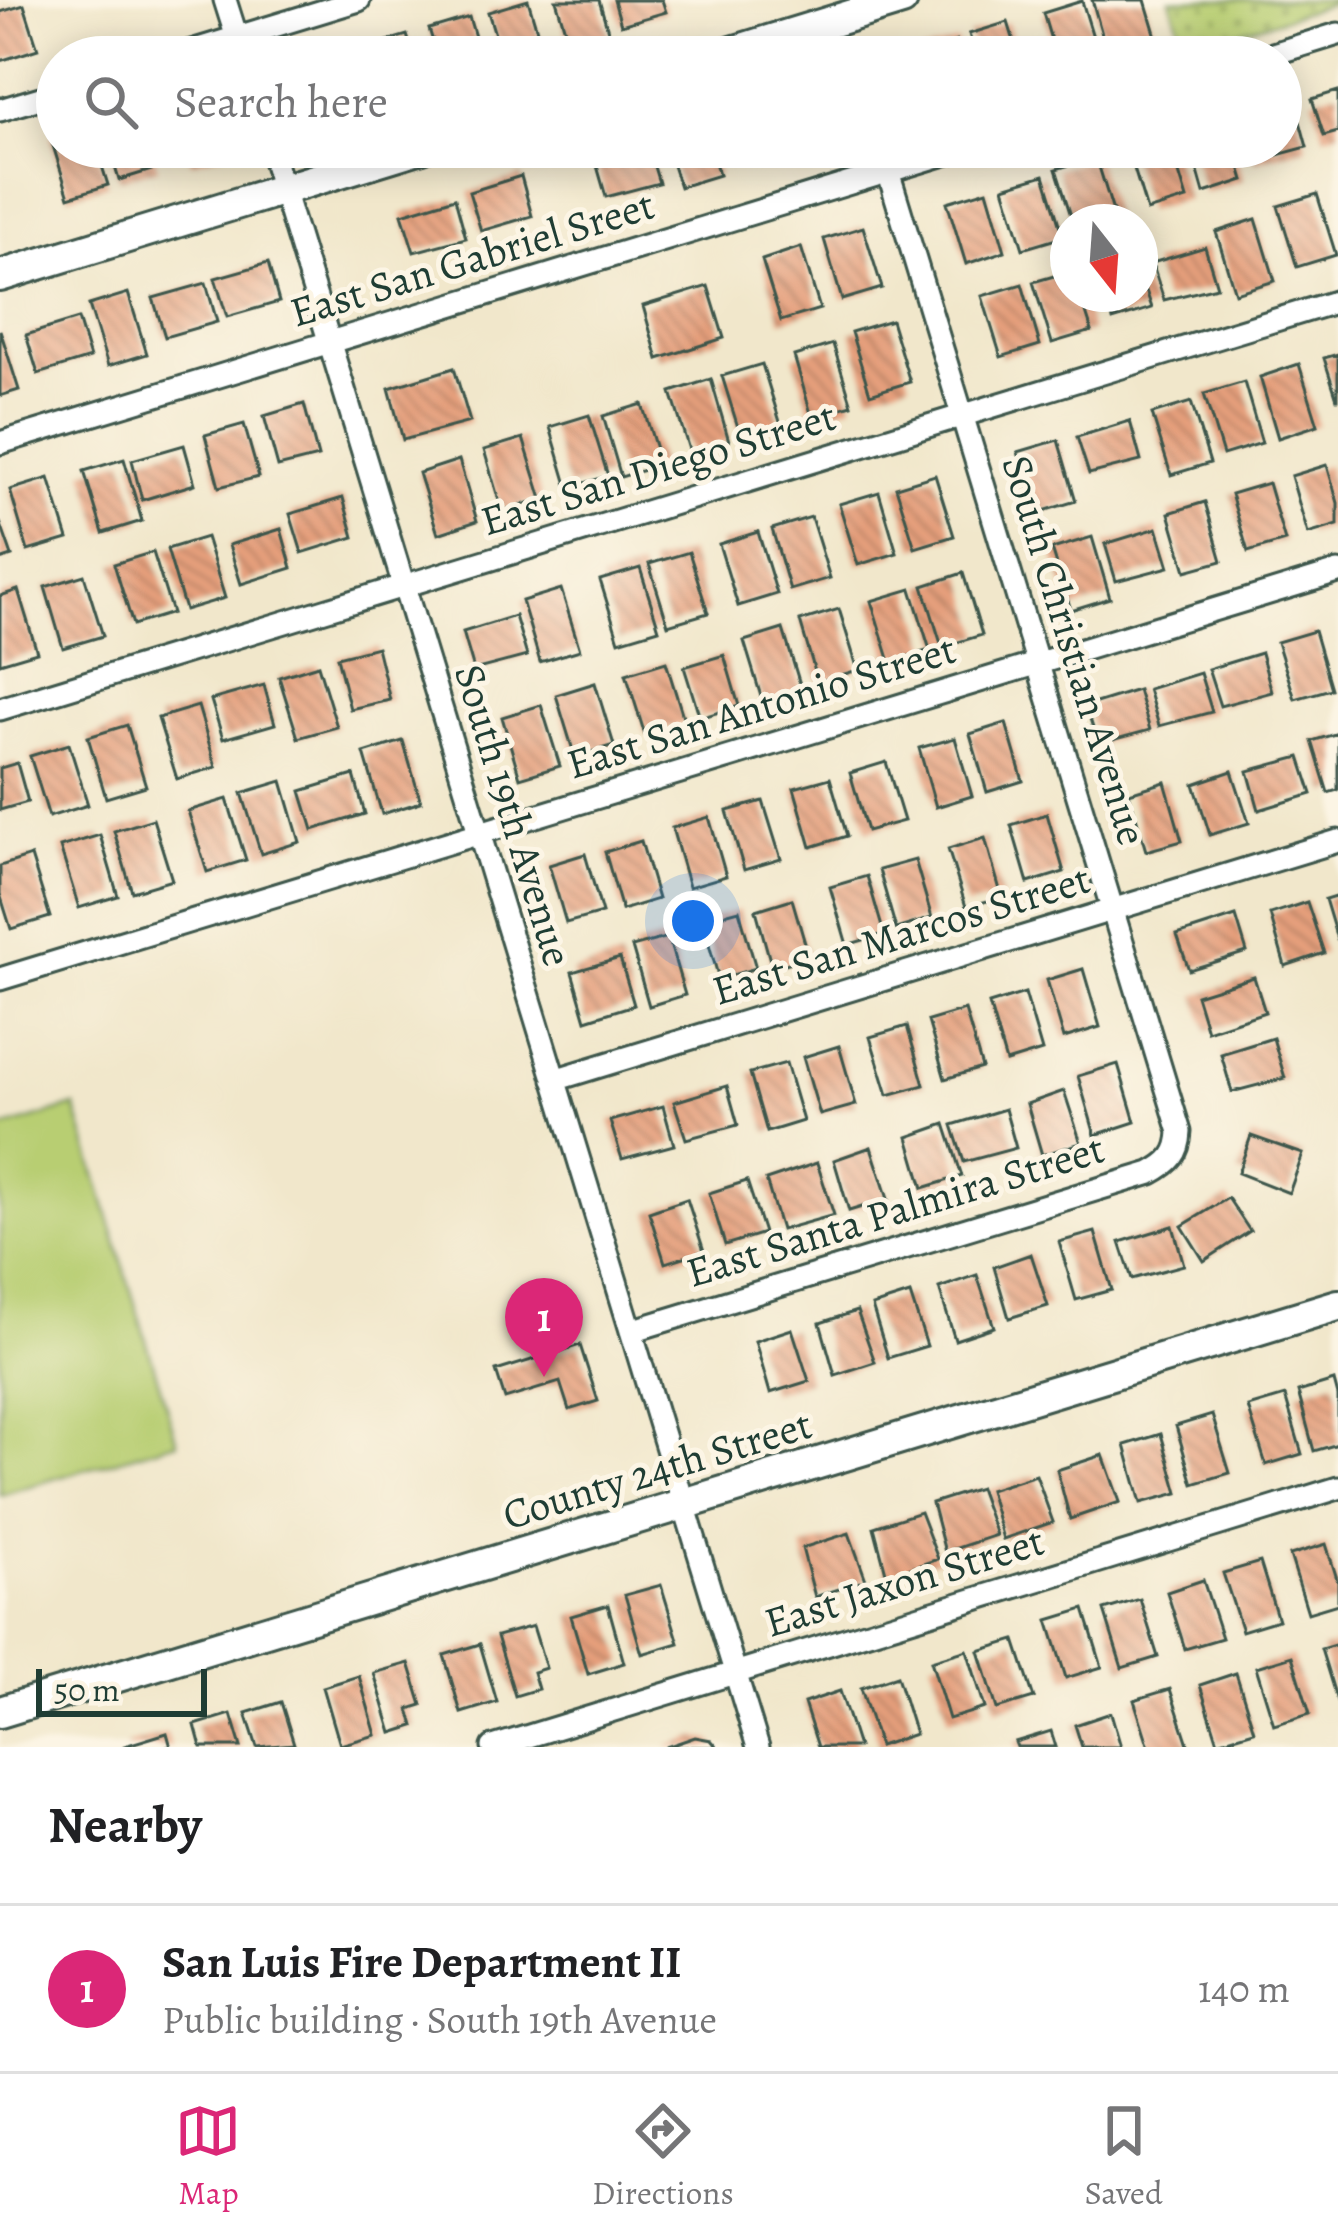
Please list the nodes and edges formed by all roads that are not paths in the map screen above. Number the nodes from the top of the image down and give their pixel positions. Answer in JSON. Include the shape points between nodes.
{"nodes":[{"id":1,"x":225,"y":0,"type":"edge"},
{"id":2,"x":359,"y":0,"type":"edge"},
{"id":3,"x":902,"y":0,"type":"edge"},
{"id":4,"x":1338,"y":34,"type":"edge"},
{"id":5,"x":236,"y":36,"type":"edge"},
{"id":6,"x":267,"y":36,"type":"edge"},
{"id":7,"x":785,"y":36,"type":"edge"},
{"id":8,"x":1302,"y":45,"type":"edge"},
{"id":9,"x":36,"y":99,"type":"edge"},
{"id":10,"x":0,"y":110,"type":"edge"},
{"id":11,"x":276,"y":168,"type":"edge"},
{"id":12,"x":354,"y":168,"type":"edge"},
{"id":13,"x":898,"y":168,"type":"edge"},
{"id":14,"x":888,"y":171,"type":"junction"},
{"id":15,"x":283,"y":190,"type":"junction"},
{"id":16,"x":0,"y":276,"type":"edge"},
{"id":17,"x":1338,"y":302,"type":"edge"},
{"id":18,"x":329,"y":342,"type":"junction"},
{"id":19,"x":962,"y":416,"type":"junction"},
{"id":20,"x":0,"y":443,"type":"edge"},
{"id":21,"x":1338,"y":572,"type":"edge"},
{"id":22,"x":404,"y":586,"type":"junction"},
{"id":23,"x":1037,"y":663,"type":"junction"},
{"id":24,"x":0,"y":709,"type":"edge"},
{"id":25,"x":479,"y":832,"type":"junction"},
{"id":26,"x":1338,"y":841,"type":"edge"},
{"id":27,"x":1113,"y":910,"type":"junction"},
{"id":28,"x":0,"y":979,"type":"edge"},
{"id":29,"x":554,"y":1080,"type":"junction"},
{"id":30,"x":1177,"y":1153,"type":"joint"},
{"id":31,"x":1338,"y":1306,"type":"edge"},
{"id":32,"x":631,"y":1331,"type":"junction"},
{"id":33,"x":1338,"y":1488,"type":"edge"},
{"id":34,"x":684,"y":1505,"type":"junction"},
{"id":35,"x":736,"y":1674,"type":"junction"},
{"id":36,"x":0,"y":1712,"type":"edge"},
{"id":37,"x":493,"y":1747,"type":"edge"},
{"id":38,"x":758,"y":1747,"type":"edge"}],
"edges":[{"from":1,"to":5,"type":"street"},
{"from":2,"to":6,"type":"street"},
{"from":3,"to":7,"type":"street"},
{"from":4,"to":8,"type":"street"},
{"from":9,"to":10,"type":"street"},
{"from":11,"to":15,"type":"street","name":"South 19th Avenue"},
{"from":12,"to":15,"type":"street"},
{"from":13,"to":14,"type":"street","name":"East San Gabriel Sreet"},
{"from":14,"to":18,"type":"street","name":"East San Gabriel Sreet"},
{"from":14,"to":19,"type":"street","name":"South Christian Avenue"},
{"from":15,"to":16,"type":"street"},
{"from":15,"to":18,"type":"street","name":"South 19th Avenue"},
{"from":17,"to":19,"type":"street","name":"East San Diego Street"},
{"from":18,"to":20,"type":"street","name":"East San Gabriel Sreet"},
{"from":18,"to":22,"type":"street","name":"South 19th Avenue"},
{"from":19,"to":22,"type":"street","name":"East San Diego Street"},
{"from":19,"to":23,"type":"street","name":"South Christian Avenue"},
{"from":21,"to":23,"type":"street","name":"East San Antonio Street"},
{"from":22,"to":24,"type":"street","name":"East San Diego Street"},
{"from":22,"to":25,"type":"street","name":"South 19th Avenue"},
{"from":23,"to":25,"type":"street","name":"East San Antonio Street"},
{"from":23,"to":27,"type":"street","name":"South Christian Avenue"},
{"from":25,"to":28,"type":"street","name":"East San Antonio Street"},
{"from":25,"to":29,"type":"street","name":"South 19th Avenue"},
{"from":26,"to":27,"type":"street","name":"East San Marcos Street"},
{"from":27,"to":29,"type":"street","name":"East San Marcos Street"},
{"from":27,"to":30,"type":"street","name":"South Christian Avenue","via":[[1180,1132]]},
{"from":29,"to":32,"type":"street","name":"South 19th Avenue"},
{"from":30,"to":32,"type":"street","name":"East Santa Palmira Street","via":[[1151,1173]]},
{"from":31,"to":34,"type":"street","name":"County 24th Street"},
{"from":32,"to":34,"type":"street","name":"South 19th Avenue"},
{"from":33,"to":35,"type":"street","name":"East Jaxon Street"},
{"from":34,"to":35,"type":"street","name":"South 19th Avenue"},
{"from":34,"to":36,"type":"street","name":"County 24th Street"},
{"from":35,"to":37,"type":"street","name":"East Jaxon Street"},
{"from":35,"to":38,"type":"street","name":"South 19th Avenue"}]}
